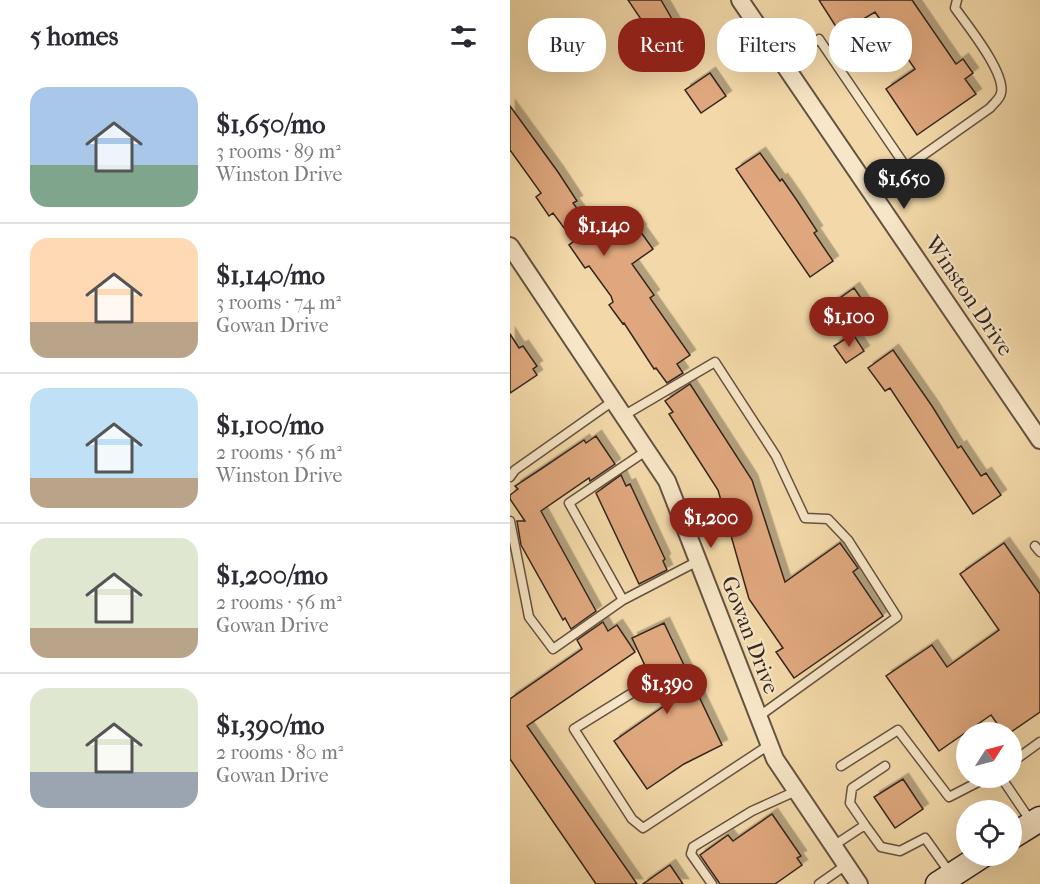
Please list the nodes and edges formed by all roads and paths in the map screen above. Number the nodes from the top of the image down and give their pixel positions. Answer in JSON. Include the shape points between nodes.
{"nodes":[{"id":1,"x":740,"y":0,"type":"edge"},
{"id":2,"x":957,"y":0,"type":"edge"},
{"id":3,"x":752,"y":18,"type":"edge"},
{"id":4,"x":817,"y":40,"type":"edge"},
{"id":5,"x":789,"y":72,"type":"edge"},
{"id":6,"x":906,"y":167,"type":"junction"},
{"id":7,"x":871,"y":192,"type":"junction"},
{"id":8,"x":510,"y":246,"type":"edge"},
{"id":9,"x":613,"y":401,"type":"junction"},
{"id":10,"x":623,"y":416,"type":"junction"},
{"id":11,"x":1040,"y":440,"type":"edge"},
{"id":12,"x":646,"y":451,"type":"junction"},
{"id":13,"x":510,"y":477,"type":"edge"},
{"id":14,"x":510,"y":520,"type":"edge"},
{"id":15,"x":698,"y":561,"type":"junction"},
{"id":16,"x":623,"y":600,"type":"junction"},
{"id":17,"x":632,"y":693,"type":"dead end"},
{"id":18,"x":758,"y":717,"type":"junction"},
{"id":19,"x":1040,"y":742,"type":"edge"},
{"id":20,"x":769,"y":745,"type":"junction"},
{"id":21,"x":1022,"y":755,"type":"edge"},
{"id":22,"x":841,"y":766,"type":"dead end"},
{"id":23,"x":885,"y":766,"type":"dead end"},
{"id":24,"x":967,"y":788,"type":"edge"},
{"id":25,"x":1010,"y":788,"type":"edge"},
{"id":26,"x":796,"y":791,"type":"junction"},
{"id":27,"x":1036,"y":821,"type":"edge"},
{"id":28,"x":865,"y":825,"type":"junction"},
{"id":29,"x":1022,"y":830,"type":"edge"},
{"id":30,"x":833,"y":846,"type":"junction"},
{"id":31,"x":846,"y":865,"type":"junction"},
{"id":32,"x":966,"y":866,"type":"edge"},
{"id":33,"x":945,"y":880,"type":"edge"},
{"id":34,"x":712,"y":884,"type":"edge"},
{"id":35,"x":819,"y":884,"type":"edge"},
{"id":36,"x":860,"y":884,"type":"edge"}],
"edges":[{"from":1,"to":3,"type":"street","name":"Winston Drive"},
{"from":2,"to":6,"type":"lane","via":[[955,8],[987,52],[1002,84],[1001,95],[990,108]]},
{"from":4,"to":6,"type":"lane"},
{"from":5,"to":7,"type":"street","name":"Winston Drive"},
{"from":6,"to":7,"type":"lane"},
{"from":7,"to":11,"type":"street","name":"Winston Drive"},
{"from":8,"to":9,"type":"street","name":"Gowan Drive"},
{"from":9,"to":10,"type":"street","name":"Gowan Drive"},
{"from":9,"to":13,"type":"lane"},
{"from":10,"to":12,"type":"street","name":"Gowan Drive"},
{"from":10,"to":18,"type":"lane","via":[[715,362],[776,456],[805,518],[828,519],[848,540],[897,617]]},
{"from":12,"to":15,"type":"street","name":"Gowan Drive","via":[[667,481]]},
{"from":12,"to":16,"type":"lane","via":[[569,503]]},
{"from":14,"to":16,"type":"lane","via":[[529,617],[553,649]]},
{"from":15,"to":16,"type":"lane"},
{"from":15,"to":18,"type":"street","name":"Gowan Drive"},
{"from":17,"to":20,"type":"lane","via":[[574,729],[632,819],[643,828]]},
{"from":18,"to":20,"type":"street","name":"Gowan Drive"},
{"from":19,"to":21,"type":"lane"},
{"from":20,"to":26,"type":"street","name":"Gowan Drive"},
{"from":22,"to":24,"type":"lane","via":[[898,730],[949,797]]},
{"from":23,"to":28,"type":"lane","via":[[852,788],[850,803]]},
{"from":25,"to":27,"type":"lane"},
{"from":26,"to":30,"type":"street","name":"Gowan Drive"},
{"from":26,"to":34,"type":"lane","via":[[752,811],[693,847],[691,854]]},
{"from":27,"to":29,"type":"main road"},
{"from":28,"to":30,"type":"lane"},
{"from":28,"to":33,"type":"lane","via":[[881,847],[890,849],[900,851],[926,838]]},
{"from":30,"to":31,"type":"street","name":"Gowan Drive"},
{"from":31,"to":35,"type":"lane"},
{"from":31,"to":36,"type":"street","name":"Gowan Drive"},
{"from":32,"to":33,"type":"main road"}]}
